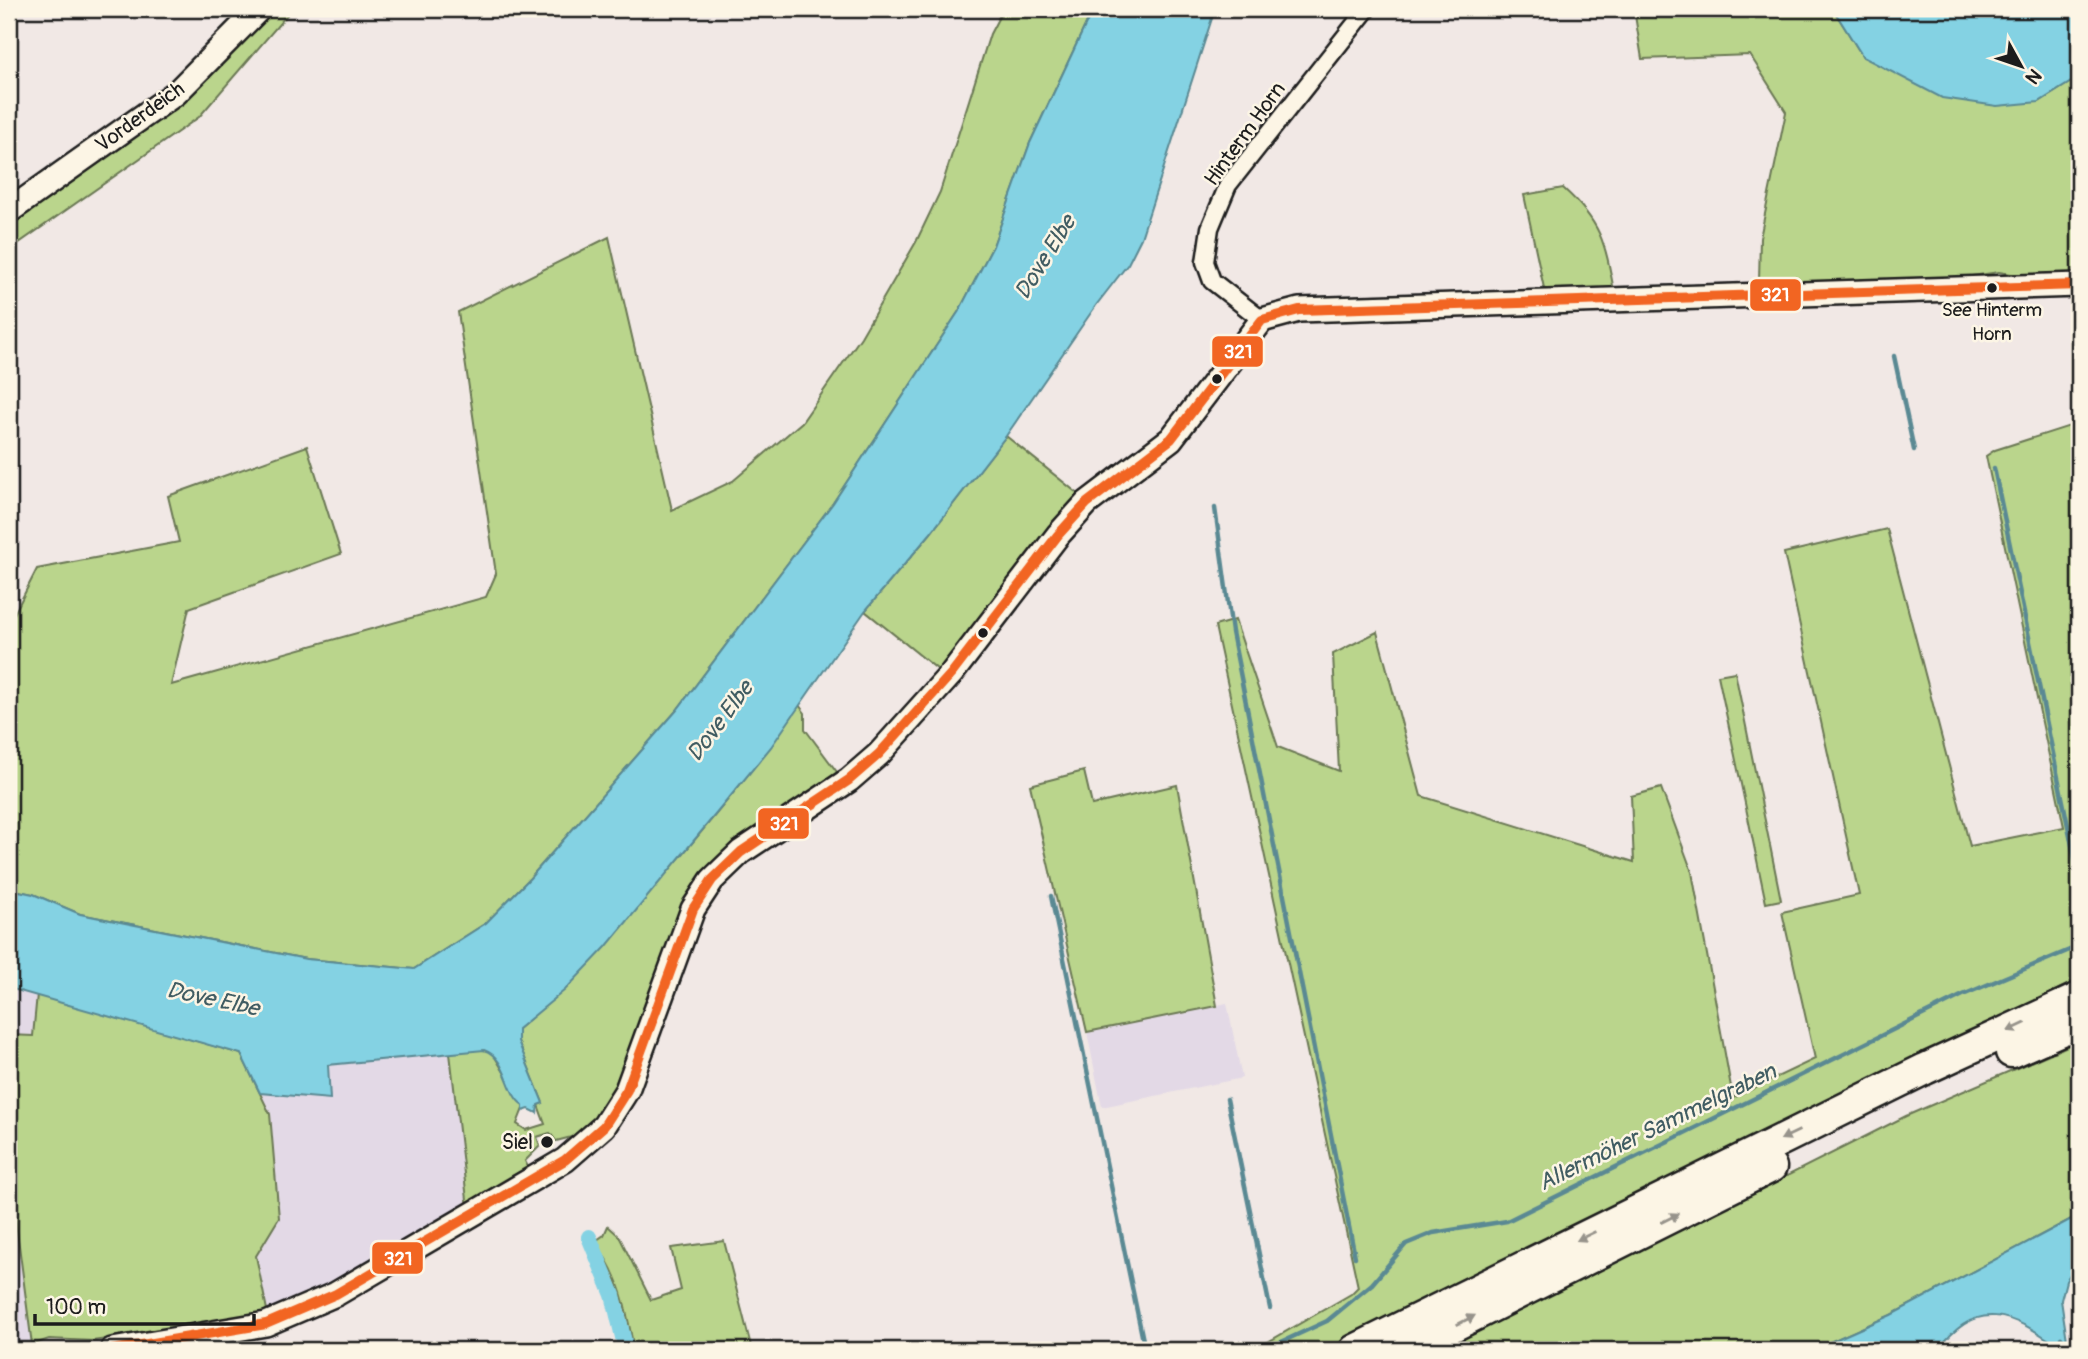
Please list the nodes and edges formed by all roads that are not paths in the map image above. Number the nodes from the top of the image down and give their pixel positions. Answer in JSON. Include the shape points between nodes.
{"nodes":[{"id":1,"x":259,"y":9,"type":"edge"},
{"id":2,"x":1367,"y":9,"type":"edge"},
{"id":3,"x":9,"y":211,"type":"edge"},
{"id":4,"x":2079,"y":285,"type":"edge"},
{"id":5,"x":1262,"y":320,"type":"junction"},
{"id":6,"x":2079,"y":998,"type":"edge"},
{"id":7,"x":2079,"y":1021,"type":"edge"},
{"id":8,"x":158,"y":1346,"type":"edge"},
{"id":9,"x":112,"y":1350,"type":"edge"},
{"id":10,"x":1355,"y":1350,"type":"edge"},
{"id":11,"x":1405,"y":1350,"type":"edge"}],
"edges":[{"from":1,"to":3,"type":"street","name":"Vorderdeich","via":[[176,93]]},
{"from":2,"to":5,"type":"street","name":"Hinterm Horn","via":[[1228,185],[1210,228],[1205,262],[1212,281]]},
{"from":4,"to":5,"type":"street","via":[[1299,310]]},
{"from":5,"to":8,"type":"street","via":[[1171,439],[1087,503],[1058,535],[952,673],[879,754],[849,780],[741,852],[712,880],[694,909],[627,1090],[595,1136],[521,1188],[336,1294],[267,1324]]},
{"from":6,"to":10,"type":"highway","one_way":true},
{"from":11,"to":7,"type":"highway","one_way":true,"via":[[1935,1086]]},
{"from":8,"to":9,"type":"street"}]}
